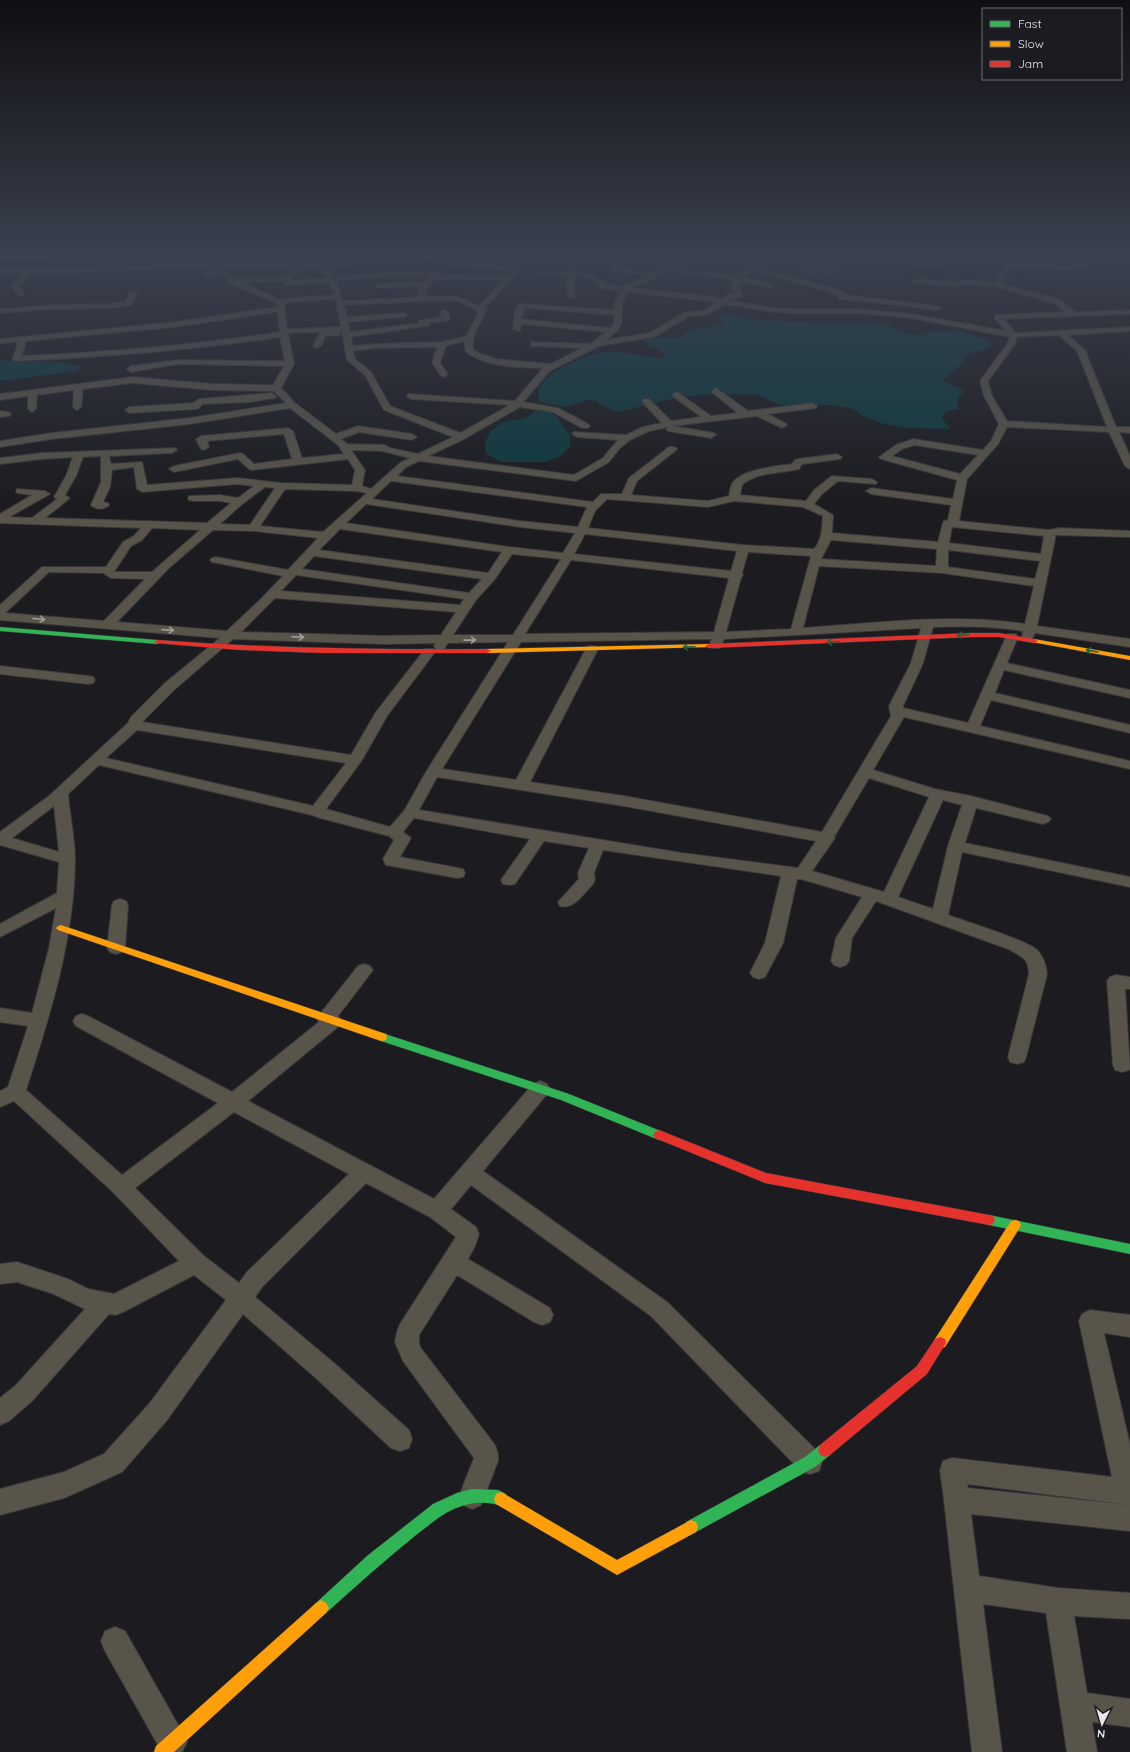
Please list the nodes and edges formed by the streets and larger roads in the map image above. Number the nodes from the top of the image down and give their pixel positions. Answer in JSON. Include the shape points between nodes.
{"nodes":[{"id":1,"x":33,"y":338,"type":"edge"},
{"id":2,"x":211,"y":338,"type":"edge"},
{"id":3,"x":284,"y":338,"type":"edge"},
{"id":4,"x":320,"y":338,"type":"edge"},
{"id":5,"x":347,"y":338,"type":"edge"},
{"id":6,"x":468,"y":338,"type":"joint"},
{"id":7,"x":602,"y":338,"type":"edge"},
{"id":8,"x":635,"y":338,"type":"edge"},
{"id":9,"x":1013,"y":338,"type":"edge"},
{"id":10,"x":1067,"y":338,"type":"edge"},
{"id":11,"x":21,"y":339,"type":"junction"},
{"id":12,"x":195,"y":339,"type":"joint"},
{"id":13,"x":0,"y":341,"type":"edge"},
{"id":14,"x":442,"y":344,"type":"junction"},
{"id":15,"x":534,"y":344,"type":"dead end"},
{"id":16,"x":593,"y":345,"type":"junction"},
{"id":17,"x":317,"y":346,"type":"dead end"},
{"id":18,"x":178,"y":347,"type":"junction"},
{"id":19,"x":349,"y":349,"type":"junction"},
{"id":20,"x":130,"y":352,"type":"junction"},
{"id":21,"x":178,"y":362,"type":"junction"},
{"id":22,"x":290,"y":364,"type":"junction"},
{"id":23,"x":551,"y":366,"type":"junction"},
{"id":24,"x":131,"y":369,"type":"junction"},
{"id":25,"x":444,"y":374,"type":"dead end"},
{"id":26,"x":132,"y":380,"type":"junction"},
{"id":27,"x":171,"y":383,"type":"junction"},
{"id":28,"x":79,"y":387,"type":"junction"},
{"id":29,"x":215,"y":387,"type":"junction"},
{"id":30,"x":279,"y":391,"type":"junction"},
{"id":31,"x":716,"y":391,"type":"dead end"},
{"id":32,"x":33,"y":393,"type":"junction"},
{"id":33,"x":677,"y":395,"type":"dead end"},
{"id":34,"x":411,"y":396,"type":"dead end"},
{"id":35,"x":0,"y":397,"type":"edge"},
{"id":36,"x":206,"y":402,"type":"junction"},
{"id":37,"x":646,"y":402,"type":"dead end"},
{"id":38,"x":518,"y":404,"type":"junction"},
{"id":39,"x":292,"y":406,"type":"junction"},
{"id":40,"x":813,"y":406,"type":"dead end"},
{"id":41,"x":77,"y":407,"type":"dead end"},
{"id":42,"x":163,"y":408,"type":"junction"},
{"id":43,"x":32,"y":409,"type":"dead end"},
{"id":44,"x":129,"y":410,"type":"dead end"},
{"id":45,"x":757,"y":412,"type":"junction"},
{"id":46,"x":746,"y":414,"type":"junction"},
{"id":47,"x":709,"y":419,"type":"junction"},
{"id":48,"x":160,"y":424,"type":"junction"},
{"id":49,"x":669,"y":424,"type":"junction"},
{"id":50,"x":1004,"y":424,"type":"junction"},
{"id":51,"x":782,"y":425,"type":"dead end"},
{"id":52,"x":585,"y":426,"type":"dead end"},
{"id":53,"x":654,"y":427,"type":"junction"},
{"id":54,"x":1113,"y":430,"type":"junction"},
{"id":55,"x":1130,"y":430,"type":"edge"},
{"id":56,"x":577,"y":434,"type":"dead end"},
{"id":57,"x":711,"y":435,"type":"dead end"},
{"id":58,"x":412,"y":437,"type":"dead end"},
{"id":59,"x":461,"y":437,"type":"junction"},
{"id":60,"x":335,"y":438,"type":"junction"},
{"id":61,"x":627,"y":438,"type":"junction"},
{"id":62,"x":0,"y":444,"type":"edge"},
{"id":63,"x":204,"y":447,"type":"dead end"},
{"id":64,"x":344,"y":447,"type":"junction"},
{"id":65,"x":672,"y":448,"type":"dead end"},
{"id":66,"x":172,"y":450,"type":"dead end"},
{"id":67,"x":105,"y":454,"type":"junction"},
{"id":68,"x":985,"y":454,"type":"junction"},
{"id":69,"x":79,"y":455,"type":"junction"},
{"id":70,"x":351,"y":456,"type":"junction"},
{"id":71,"x":837,"y":457,"type":"dead end"},
{"id":72,"x":417,"y":458,"type":"junction"},
{"id":73,"x":0,"y":461,"type":"edge"},
{"id":74,"x":298,"y":461,"type":"junction"},
{"id":75,"x":1130,"y":466,"type":"edge"},
{"id":76,"x":107,"y":467,"type":"junction"},
{"id":77,"x":174,"y":469,"type":"dead end"},
{"id":78,"x":388,"y":478,"type":"junction"},
{"id":79,"x":962,"y":478,"type":"junction"},
{"id":80,"x":263,"y":484,"type":"junction"},
{"id":81,"x":282,"y":486,"type":"junction"},
{"id":82,"x":356,"y":488,"type":"junction"},
{"id":83,"x":21,"y":491,"type":"dead end"},
{"id":84,"x":374,"y":492,"type":"junction"},
{"id":85,"x":42,"y":494,"type":"junction"},
{"id":86,"x":61,"y":494,"type":"junction"},
{"id":87,"x":193,"y":498,"type":"dead end"},
{"id":88,"x":625,"y":498,"type":"junction"},
{"id":89,"x":734,"y":498,"type":"junction"},
{"id":90,"x":240,"y":501,"type":"junction"},
{"id":91,"x":364,"y":501,"type":"junction"},
{"id":92,"x":956,"y":503,"type":"junction"},
{"id":93,"x":594,"y":505,"type":"junction"},
{"id":94,"x":808,"y":505,"type":"junction"},
{"id":95,"x":0,"y":519,"type":"edge"},
{"id":96,"x":35,"y":521,"type":"junction"},
{"id":97,"x":86,"y":522,"type":"junction"},
{"id":98,"x":150,"y":524,"type":"junction"},
{"id":99,"x":953,"y":524,"type":"junction"},
{"id":100,"x":338,"y":525,"type":"junction"},
{"id":101,"x":211,"y":527,"type":"junction"},
{"id":102,"x":253,"y":528,"type":"junction"},
{"id":103,"x":582,"y":530,"type":"junction"},
{"id":104,"x":1048,"y":533,"type":"junction"},
{"id":105,"x":1130,"y":534,"type":"edge"},
{"id":106,"x":326,"y":536,"type":"junction"},
{"id":107,"x":827,"y":536,"type":"junction"},
{"id":108,"x":943,"y":546,"type":"junction"},
{"id":109,"x":744,"y":548,"type":"junction"},
{"id":110,"x":509,"y":550,"type":"junction"},
{"id":111,"x":312,"y":552,"type":"junction"},
{"id":112,"x":568,"y":556,"type":"junction"},
{"id":113,"x":816,"y":558,"type":"junction"},
{"id":114,"x":1046,"y":558,"type":"junction"},
{"id":115,"x":216,"y":560,"type":"dead end"},
{"id":116,"x":108,"y":570,"type":"junction"},
{"id":117,"x":942,"y":570,"type":"junction"},
{"id":118,"x":292,"y":573,"type":"junction"},
{"id":119,"x":737,"y":575,"type":"junction"},
{"id":120,"x":155,"y":576,"type":"junction"},
{"id":121,"x":491,"y":577,"type":"junction"},
{"id":122,"x":1040,"y":583,"type":"junction"},
{"id":123,"x":272,"y":594,"type":"junction"},
{"id":124,"x":473,"y":597,"type":"junction"},
{"id":125,"x":464,"y":609,"type":"junction"},
{"id":126,"x":0,"y":610,"type":"edge"},
{"id":127,"x":0,"y":616,"type":"edge"},
{"id":128,"x":928,"y":624,"type":"junction"},
{"id":129,"x":107,"y":625,"type":"junction"},
{"id":130,"x":1031,"y":628,"type":"junction"},
{"id":131,"x":0,"y":629,"type":"edge"},
{"id":132,"x":796,"y":632,"type":"junction"},
{"id":133,"x":230,"y":635,"type":"junction"},
{"id":134,"x":925,"y":637,"type":"junction"},
{"id":135,"x":1012,"y":637,"type":"junction"},
{"id":136,"x":516,"y":639,"type":"junction"},
{"id":137,"x":444,"y":640,"type":"junction"},
{"id":138,"x":1027,"y":640,"type":"junction"},
{"id":139,"x":718,"y":641,"type":"junction"},
{"id":140,"x":661,"y":642,"type":"junction"},
{"id":141,"x":1130,"y":643,"type":"edge"},
{"id":142,"x":217,"y":647,"type":"junction"},
{"id":143,"x":592,"y":649,"type":"junction"},
{"id":144,"x":508,"y":651,"type":"junction"},
{"id":145,"x":432,"y":652,"type":"junction"},
{"id":146,"x":1130,"y":658,"type":"edge"},
{"id":147,"x":1000,"y":665,"type":"junction"},
{"id":148,"x":0,"y":670,"type":"edge"},
{"id":149,"x":88,"y":680,"type":"dead end"},
{"id":150,"x":1130,"y":694,"type":"edge"},
{"id":151,"x":987,"y":695,"type":"junction"},
{"id":152,"x":897,"y":711,"type":"junction"},
{"id":153,"x":134,"y":725,"type":"junction"},
{"id":154,"x":973,"y":727,"type":"junction"},
{"id":155,"x":1130,"y":729,"type":"edge"},
{"id":156,"x":95,"y":760,"type":"junction"},
{"id":157,"x":355,"y":760,"type":"junction"},
{"id":158,"x":1130,"y":765,"type":"edge"},
{"id":159,"x":433,"y":772,"type":"junction"},
{"id":160,"x":864,"y":772,"type":"junction"},
{"id":161,"x":521,"y":785,"type":"junction"},
{"id":162,"x":60,"y":793,"type":"junction"},
{"id":163,"x":938,"y":794,"type":"junction"},
{"id":164,"x":971,"y":801,"type":"junction"},
{"id":165,"x":317,"y":810,"type":"junction"},
{"id":166,"x":410,"y":813,"type":"junction"},
{"id":167,"x":1043,"y":819,"type":"dead end"},
{"id":168,"x":394,"y":833,"type":"junction"},
{"id":169,"x":540,"y":835,"type":"junction"},
{"id":170,"x":827,"y":838,"type":"junction"},
{"id":171,"x":0,"y":840,"type":"edge"},
{"id":172,"x":598,"y":844,"type":"junction"},
{"id":173,"x":956,"y":846,"type":"junction"},
{"id":174,"x":67,"y":859,"type":"junction"},
{"id":175,"x":458,"y":873,"type":"dead end"},
{"id":176,"x":796,"y":874,"type":"junction"},
{"id":177,"x":509,"y":880,"type":"dead end"},
{"id":178,"x":1130,"y":882,"type":"edge"},
{"id":179,"x":872,"y":894,"type":"junction"},
{"id":180,"x":65,"y":896,"type":"junction"},
{"id":181,"x":888,"y":900,"type":"junction"},
{"id":182,"x":566,"y":902,"type":"dead end"},
{"id":183,"x":120,"y":905,"type":"dead end"},
{"id":184,"x":939,"y":918,"type":"junction"},
{"id":185,"x":61,"y":928,"type":"junction"},
{"id":186,"x":0,"y":932,"type":"edge"},
{"id":187,"x":116,"y":948,"type":"junction"},
{"id":188,"x":840,"y":961,"type":"dead end"},
{"id":189,"x":364,"y":970,"type":"dead end"},
{"id":190,"x":759,"y":972,"type":"dead end"},
{"id":191,"x":1130,"y":983,"type":"edge"},
{"id":192,"x":0,"y":1015,"type":"edge"},
{"id":193,"x":330,"y":1020,"type":"junction"},
{"id":194,"x":39,"y":1021,"type":"junction"},
{"id":195,"x":82,"y":1021,"type":"dead end"},
{"id":196,"x":1017,"y":1057,"type":"dead end"},
{"id":197,"x":1122,"y":1065,"type":"dead end"},
{"id":198,"x":540,"y":1089,"type":"junction"},
{"id":199,"x":8,"y":1095,"type":"edge"},
{"id":200,"x":234,"y":1102,"type":"junction"},
{"id":201,"x":364,"y":1172,"type":"junction"},
{"id":202,"x":469,"y":1172,"type":"junction"},
{"id":203,"x":121,"y":1187,"type":"junction"},
{"id":204,"x":437,"y":1211,"type":"junction"},
{"id":205,"x":1015,"y":1225,"type":"junction"},
{"id":206,"x":1130,"y":1249,"type":"edge"},
{"id":207,"x":454,"y":1262,"type":"junction"},
{"id":208,"x":196,"y":1263,"type":"junction"},
{"id":209,"x":0,"y":1274,"type":"edge"},
{"id":210,"x":242,"y":1298,"type":"junction"},
{"id":211,"x":105,"y":1303,"type":"junction"},
{"id":212,"x":542,"y":1315,"type":"dead end"},
{"id":213,"x":1130,"y":1326,"type":"edge"},
{"id":214,"x":0,"y":1413,"type":"edge"},
{"id":215,"x":400,"y":1439,"type":"dead end"},
{"id":216,"x":810,"y":1462,"type":"junction"},
{"id":217,"x":1129,"y":1492,"type":"edge"},
{"id":218,"x":472,"y":1496,"type":"junction"},
{"id":219,"x":957,"y":1500,"type":"junction"},
{"id":220,"x":0,"y":1502,"type":"edge"},
{"id":221,"x":1130,"y":1518,"type":"edge"},
{"id":222,"x":968,"y":1588,"type":"junction"},
{"id":223,"x":1058,"y":1601,"type":"junction"},
{"id":224,"x":1130,"y":1606,"type":"edge"},
{"id":225,"x":115,"y":1641,"type":"dead end"},
{"id":226,"x":1075,"y":1706,"type":"junction"},
{"id":227,"x":1130,"y":1713,"type":"edge"},
{"id":228,"x":167,"y":1747,"type":"edge"},
{"id":229,"x":987,"y":1752,"type":"edge"},
{"id":230,"x":1082,"y":1752,"type":"edge"}],
"edges":[{"from":1,"to":11,"type":"street"},
{"from":2,"to":12,"type":"street"},
{"from":3,"to":22,"type":"street"},
{"from":4,"to":17,"type":"street"},
{"from":5,"to":19,"type":"street"},
{"from":6,"to":14,"type":"street"},
{"from":6,"to":23,"type":"street","via":[[469,350],[478,356],[495,361]]},
{"from":7,"to":16,"type":"street"},
{"from":8,"to":16,"type":"street"},
{"from":9,"to":50,"type":"street","via":[[984,381],[988,396]]},
{"from":10,"to":54,"type":"street","via":[[1081,350]]},
{"from":11,"to":13,"type":"street"},
{"from":11,"to":20,"type":"street","via":[[22,347],[16,359]]},
{"from":12,"to":18,"type":"street"},
{"from":14,"to":19,"type":"street"},
{"from":14,"to":25,"type":"street","via":[[436,363]]},
{"from":15,"to":16,"type":"street"},
{"from":16,"to":23,"type":"street"},
{"from":18,"to":20,"type":"street"},
{"from":18,"to":21,"type":"street"},
{"from":19,"to":59,"type":"street","via":[[351,360],[368,374],[387,408]]},
{"from":20,"to":24,"type":"street"},
{"from":21,"to":22,"type":"street"},
{"from":21,"to":24,"type":"street"},
{"from":21,"to":27,"type":"street"},
{"from":22,"to":30,"type":"street"},
{"from":23,"to":38,"type":"street","via":[[535,380]]},
{"from":24,"to":26,"type":"street"},
{"from":26,"to":27,"type":"street"},
{"from":26,"to":28,"type":"street"},
{"from":27,"to":29,"type":"street"},
{"from":27,"to":42,"type":"street"},
{"from":28,"to":32,"type":"street"},
{"from":28,"to":41,"type":"street"},
{"from":29,"to":30,"type":"street"},
{"from":29,"to":36,"type":"street"},
{"from":30,"to":36,"type":"street","via":[[248,399]]},
{"from":30,"to":39,"type":"street"},
{"from":31,"to":46,"type":"street"},
{"from":32,"to":35,"type":"street"},
{"from":32,"to":43,"type":"street"},
{"from":33,"to":47,"type":"street"},
{"from":34,"to":38,"type":"street"},
{"from":36,"to":42,"type":"street","via":[[199,402],[196,406]]},
{"from":37,"to":49,"type":"street"},
{"from":38,"to":52,"type":"street","via":[[559,411]]},
{"from":38,"to":59,"type":"street"},
{"from":39,"to":48,"type":"street"},
{"from":39,"to":60,"type":"street"},
{"from":40,"to":45,"type":"street"},
{"from":42,"to":44,"type":"street"},
{"from":42,"to":48,"type":"street"},
{"from":45,"to":46,"type":"street"},
{"from":45,"to":51,"type":"street"},
{"from":46,"to":47,"type":"street"},
{"from":47,"to":49,"type":"street"},
{"from":48,"to":62,"type":"street"},
{"from":49,"to":53,"type":"street"},
{"from":50,"to":54,"type":"street"},
{"from":50,"to":68,"type":"street","via":[[996,442]]},
{"from":53,"to":57,"type":"street"},
{"from":53,"to":61,"type":"street"},
{"from":54,"to":55,"type":"street"},
{"from":54,"to":75,"type":"street"},
{"from":56,"to":61,"type":"street"},
{"from":58,"to":60,"type":"street","via":[[358,429]]},
{"from":59,"to":72,"type":"street"},
{"from":60,"to":64,"type":"street"},
{"from":61,"to":72,"type":"street","via":[[606,460],[576,478]]},
{"from":63,"to":74,"type":"street","via":[[200,439],[288,431]]},
{"from":64,"to":70,"type":"street"},
{"from":64,"to":72,"type":"street","via":[[385,448]]},
{"from":65,"to":88,"type":"street","via":[[633,480]]},
{"from":66,"to":67,"type":"street"},
{"from":67,"to":69,"type":"street"},
{"from":67,"to":76,"type":"street"},
{"from":68,"to":79,"type":"street"},
{"from":68,"to":79,"type":"street","via":[[913,442],[899,447],[884,458]]},
{"from":69,"to":73,"type":"street"},
{"from":69,"to":86,"type":"street","via":[[72,476]]},
{"from":70,"to":74,"type":"street"},
{"from":70,"to":82,"type":"street","via":[[360,470]]},
{"from":71,"to":89,"type":"street","via":[[798,462],[796,467],[770,470],[743,479],[737,484]]},
{"from":72,"to":78,"type":"street","via":[[403,465]]},
{"from":74,"to":77,"type":"street","via":[[252,467],[240,456]]},
{"from":76,"to":80,"type":"street","via":[[139,464],[142,489],[237,481]]},
{"from":76,"to":97,"type":"street","via":[[106,489],[96,505],[104,506]]},
{"from":78,"to":84,"type":"street"},
{"from":78,"to":93,"type":"street"},
{"from":79,"to":92,"type":"street"},
{"from":80,"to":81,"type":"street"},
{"from":80,"to":90,"type":"street"},
{"from":81,"to":82,"type":"street"},
{"from":81,"to":102,"type":"street"},
{"from":82,"to":84,"type":"street"},
{"from":83,"to":85,"type":"street"},
{"from":84,"to":91,"type":"street"},
{"from":85,"to":86,"type":"street"},
{"from":85,"to":95,"type":"street"},
{"from":86,"to":96,"type":"street","via":[[59,497],[65,498]]},
{"from":87,"to":90,"type":"street"},
{"from":88,"to":89,"type":"street","via":[[708,504]]},
{"from":88,"to":93,"type":"street","via":[[605,496]]},
{"from":89,"to":94,"type":"street","via":[[763,496]]},
{"from":90,"to":101,"type":"street"},
{"from":91,"to":100,"type":"street"},
{"from":91,"to":103,"type":"street","via":[[520,524]]},
{"from":92,"to":94,"type":"street","via":[[836,478],[818,492]]},
{"from":92,"to":99,"type":"street"},
{"from":93,"to":103,"type":"street"},
{"from":94,"to":107,"type":"street","via":[[828,515]]},
{"from":95,"to":96,"type":"street"},
{"from":96,"to":97,"type":"street"},
{"from":97,"to":98,"type":"street"},
{"from":98,"to":101,"type":"street"},
{"from":98,"to":116,"type":"street","via":[[138,538],[127,544]]},
{"from":99,"to":104,"type":"street"},
{"from":99,"to":108,"type":"street","via":[[948,523]]},
{"from":100,"to":106,"type":"street"},
{"from":100,"to":110,"type":"street"},
{"from":101,"to":102,"type":"street"},
{"from":101,"to":120,"type":"street"},
{"from":102,"to":106,"type":"street"},
{"from":103,"to":109,"type":"street"},
{"from":103,"to":112,"type":"street"},
{"from":104,"to":105,"type":"street","via":[[1060,531]]},
{"from":104,"to":114,"type":"street","via":[[1050,538]]},
{"from":106,"to":111,"type":"street"},
{"from":107,"to":108,"type":"street"},
{"from":107,"to":113,"type":"street"},
{"from":108,"to":114,"type":"street"},
{"from":108,"to":117,"type":"street"},
{"from":109,"to":113,"type":"street"},
{"from":109,"to":119,"type":"street"},
{"from":110,"to":112,"type":"street"},
{"from":110,"to":121,"type":"street"},
{"from":111,"to":118,"type":"street"},
{"from":111,"to":121,"type":"street"},
{"from":112,"to":119,"type":"street"},
{"from":112,"to":136,"type":"street"},
{"from":113,"to":117,"type":"street"},
{"from":113,"to":132,"type":"street"},
{"from":114,"to":122,"type":"street"},
{"from":115,"to":118,"type":"street"},
{"from":116,"to":120,"type":"street","via":[[111,575]]},
{"from":116,"to":126,"type":"street","via":[[46,569]]},
{"from":117,"to":122,"type":"street"},
{"from":118,"to":123,"type":"street"},
{"from":118,"to":124,"type":"street"},
{"from":119,"to":139,"type":"street"},
{"from":120,"to":129,"type":"street"},
{"from":121,"to":124,"type":"street"},
{"from":122,"to":130,"type":"street"},
{"from":123,"to":125,"type":"street"},
{"from":123,"to":133,"type":"street"},
{"from":124,"to":125,"type":"street"},
{"from":125,"to":137,"type":"street"},
{"from":127,"to":129,"type":"street","one_way":true},
{"from":128,"to":130,"type":"street","via":[[963,622]]},
{"from":128,"to":132,"type":"street"},
{"from":128,"to":134,"type":"street"},
{"from":129,"to":133,"type":"street","one_way":true},
{"from":130,"to":138,"type":"street"},
{"from":130,"to":141,"type":"street"},
{"from":131,"to":142,"type":"street"},
{"from":132,"to":139,"type":"street"},
{"from":133,"to":137,"type":"street","one_way":true},
{"from":133,"to":142,"type":"street"},
{"from":135,"to":134,"type":"street","one_way":true},
{"from":134,"to":139,"type":"street","one_way":true},
{"from":134,"to":152,"type":"street","via":[[917,663],[896,706]]},
{"from":135,"to":138,"type":"street"},
{"from":135,"to":147,"type":"street"},
{"from":137,"to":136,"type":"street","one_way":true},
{"from":136,"to":140,"type":"street"},
{"from":136,"to":144,"type":"street"},
{"from":137,"to":145,"type":"street"},
{"from":146,"to":138,"type":"street","one_way":true},
{"from":139,"to":140,"type":"street"},
{"from":140,"to":143,"type":"street"},
{"from":142,"to":145,"type":"street","via":[[296,651]]},
{"from":142,"to":153,"type":"street","via":[[170,686]]},
{"from":143,"to":144,"type":"street"},
{"from":143,"to":161,"type":"street"},
{"from":144,"to":145,"type":"street"},
{"from":144,"to":159,"type":"street"},
{"from":145,"to":157,"type":"street","via":[[381,715]]},
{"from":147,"to":150,"type":"street"},
{"from":147,"to":151,"type":"street"},
{"from":148,"to":149,"type":"street"},
{"from":151,"to":154,"type":"street"},
{"from":151,"to":155,"type":"street"},
{"from":152,"to":154,"type":"street"},
{"from":152,"to":160,"type":"street","via":[[898,716]]},
{"from":153,"to":156,"type":"street"},
{"from":153,"to":157,"type":"street"},
{"from":154,"to":158,"type":"street"},
{"from":156,"to":162,"type":"street"},
{"from":156,"to":165,"type":"street"},
{"from":157,"to":165,"type":"street"},
{"from":159,"to":161,"type":"street"},
{"from":159,"to":166,"type":"street"},
{"from":160,"to":163,"type":"street"},
{"from":160,"to":170,"type":"street"},
{"from":161,"to":170,"type":"street"},
{"from":162,"to":171,"type":"street"},
{"from":162,"to":174,"type":"street"},
{"from":163,"to":164,"type":"street"},
{"from":163,"to":181,"type":"street"},
{"from":164,"to":167,"type":"street"},
{"from":164,"to":173,"type":"street"},
{"from":165,"to":168,"type":"street","via":[[325,815]]},
{"from":166,"to":168,"type":"street"},
{"from":166,"to":169,"type":"street"},
{"from":168,"to":175,"type":"street","via":[[403,838],[392,861]]},
{"from":169,"to":172,"type":"street"},
{"from":169,"to":177,"type":"street"},
{"from":170,"to":176,"type":"street"},
{"from":171,"to":174,"type":"street"},
{"from":172,"to":176,"type":"street"},
{"from":172,"to":182,"type":"street","via":[[586,873],[586,880]]},
{"from":173,"to":178,"type":"street"},
{"from":173,"to":184,"type":"street"},
{"from":174,"to":180,"type":"street"},
{"from":176,"to":179,"type":"street"},
{"from":176,"to":190,"type":"street","via":[[774,943]]},
{"from":179,"to":181,"type":"street"},
{"from":179,"to":188,"type":"street","via":[[844,938]]},
{"from":180,"to":185,"type":"street"},
{"from":180,"to":186,"type":"street"},
{"from":181,"to":184,"type":"street"},
{"from":183,"to":187,"type":"street"},
{"from":184,"to":196,"type":"street","via":[[1014,945],[1031,954],[1037,964],[1038,974]]},
{"from":185,"to":187,"type":"street"},
{"from":185,"to":194,"type":"street"},
{"from":187,"to":193,"type":"street"},
{"from":189,"to":193,"type":"street"},
{"from":191,"to":197,"type":"street","via":[[1116,981]]},
{"from":192,"to":194,"type":"street"},
{"from":193,"to":198,"type":"street"},
{"from":193,"to":200,"type":"street"},
{"from":194,"to":199,"type":"street"},
{"from":195,"to":200,"type":"street"},
{"from":198,"to":202,"type":"street"},
{"from":198,"to":205,"type":"street","via":[[765,1178]]},
{"from":199,"to":203,"type":"street"},
{"from":200,"to":201,"type":"street"},
{"from":200,"to":203,"type":"street"},
{"from":201,"to":204,"type":"street"},
{"from":201,"to":210,"type":"street","via":[[255,1279]]},
{"from":202,"to":204,"type":"street"},
{"from":202,"to":216,"type":"street","via":[[659,1308]]},
{"from":203,"to":208,"type":"street"},
{"from":204,"to":207,"type":"street","via":[[468,1234]]},
{"from":205,"to":206,"type":"street"},
{"from":205,"to":216,"type":"street","via":[[922,1370]]},
{"from":207,"to":212,"type":"street"},
{"from":207,"to":218,"type":"street","via":[[408,1332],[407,1342],[411,1353],[486,1454]]},
{"from":208,"to":210,"type":"street"},
{"from":208,"to":211,"type":"street","via":[[115,1305]]},
{"from":209,"to":211,"type":"street","via":[[17,1272],[60,1286],[86,1300]]},
{"from":210,"to":215,"type":"street","via":[[349,1390]]},
{"from":210,"to":220,"type":"street","via":[[158,1412],[113,1463],[64,1485]]},
{"from":211,"to":214,"type":"street","via":[[24,1393]]},
{"from":213,"to":217,"type":"street","via":[[1090,1321]]},
{"from":216,"to":218,"type":"street","via":[[617,1568],[498,1496]]},
{"from":217,"to":219,"type":"street","via":[[952,1470]]},
{"from":218,"to":228,"type":"street","via":[[438,1509],[372,1561]]},
{"from":219,"to":221,"type":"street"},
{"from":219,"to":222,"type":"street"},
{"from":222,"to":223,"type":"street"},
{"from":222,"to":229,"type":"street"},
{"from":223,"to":224,"type":"street"},
{"from":223,"to":226,"type":"street"},
{"from":225,"to":228,"type":"street"},
{"from":226,"to":227,"type":"street"},
{"from":226,"to":230,"type":"street"}]}
